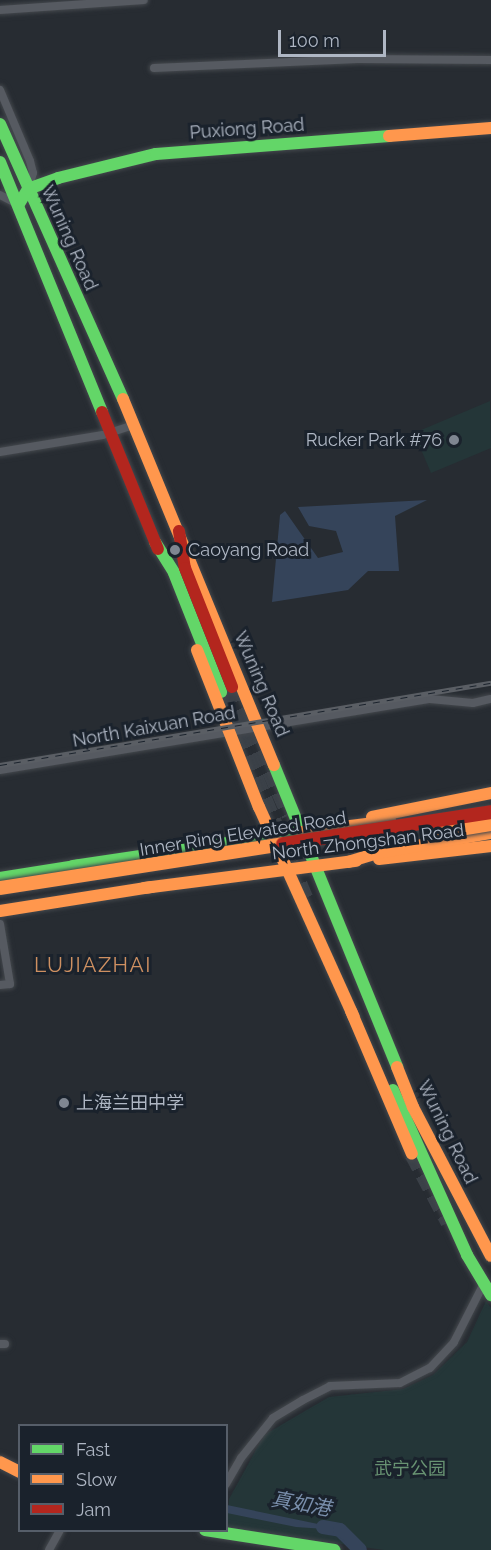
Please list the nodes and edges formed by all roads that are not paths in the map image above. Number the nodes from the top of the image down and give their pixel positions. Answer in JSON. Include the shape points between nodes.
{"nodes":[{"id":1,"x":144,"y":0,"type":"edge"},
{"id":2,"x":0,"y":10,"type":"edge"},
{"id":3,"x":491,"y":60,"type":"edge"},
{"id":4,"x":154,"y":68,"type":"dead end"},
{"id":5,"x":0,"y":90,"type":"edge"},
{"id":6,"x":0,"y":124,"type":"edge"},
{"id":7,"x":491,"y":128,"type":"edge"},
{"id":8,"x":2,"y":167,"type":"edge"},
{"id":9,"x":28,"y":189,"type":"junction"},
{"id":10,"x":0,"y":195,"type":"edge"},
{"id":11,"x":19,"y":204,"type":"junction"},
{"id":12,"x":134,"y":425,"type":"junction"},
{"id":13,"x":111,"y":433,"type":"junction"},
{"id":14,"x":0,"y":452,"type":"edge"},
{"id":15,"x":179,"y":531,"type":"junction"},
{"id":16,"x":155,"y":542,"type":"junction"},
{"id":17,"x":491,"y":699,"type":"edge"},
{"id":18,"x":260,"y":724,"type":"junction"},
{"id":19,"x":228,"y":732,"type":"junction"},
{"id":20,"x":0,"y":770,"type":"edge"},
{"id":21,"x":491,"y":793,"type":"edge"},
{"id":22,"x":491,"y":804,"type":"edge"},
{"id":23,"x":491,"y":812,"type":"edge"},
{"id":24,"x":491,"y":824,"type":"edge"},
{"id":25,"x":302,"y":832,"type":"junction"},
{"id":26,"x":491,"y":833,"type":"edge"},
{"id":27,"x":272,"y":838,"type":"junction"},
{"id":28,"x":491,"y":846,"type":"edge"},
{"id":29,"x":348,"y":862,"type":"junction"},
{"id":30,"x":82,"y":865,"type":"junction"},
{"id":31,"x":315,"y":865,"type":"junction"},
{"id":32,"x":0,"y":872,"type":"edge"},
{"id":33,"x":289,"y":872,"type":"junction"},
{"id":34,"x":0,"y":878,"type":"edge"},
{"id":35,"x":152,"y":887,"type":"junction"},
{"id":36,"x":0,"y":888,"type":"edge"},
{"id":37,"x":0,"y":897,"type":"edge"},
{"id":38,"x":0,"y":909,"type":"edge"},
{"id":39,"x":0,"y":924,"type":"edge"},
{"id":40,"x":0,"y":984,"type":"edge"},
{"id":41,"x":351,"y":1011,"type":"junction"},
{"id":42,"x":412,"y":1154,"type":"tunnel mouth"},
{"id":43,"x":491,"y":1256,"type":"edge"},
{"id":44,"x":487,"y":1289,"type":"edge"},
{"id":45,"x":0,"y":1462,"type":"edge"},
{"id":46,"x":18,"y":1471,"type":"edge"},
{"id":47,"x":228,"y":1481,"type":"edge"},
{"id":48,"x":59,"y":1532,"type":"edge"},
{"id":49,"x":217,"y":1532,"type":"edge"},
{"id":50,"x":49,"y":1550,"type":"edge"},
{"id":51,"x":334,"y":1550,"type":"edge"}],
"edges":[{"from":1,"to":2,"type":"street"},
{"from":3,"to":4,"type":"street","via":[[358,59]]},
{"from":5,"to":9,"type":"street","via":[[30,162],[33,173]]},
{"from":6,"to":9,"type":"main road","name":"Wuning Road"},
{"from":7,"to":9,"type":"main road","name":"Puxiong Road","via":[[156,154],[99,165]]},
{"from":8,"to":11,"type":"main road","name":"Wuning Road"},
{"from":9,"to":11,"type":"main road"},
{"from":9,"to":12,"type":"main road","name":"Wuning Road"},
{"from":10,"to":11,"type":"street"},
{"from":11,"to":13,"type":"main road","name":"Wuning Road"},
{"from":12,"to":13,"type":"street"},
{"from":12,"to":15,"type":"main road","name":"Wuning Road"},
{"from":13,"to":14,"type":"street"},
{"from":13,"to":16,"type":"main road","name":"Wuning Road"},
{"from":15,"to":16,"type":"main road","via":[[185,568],[227,690],[174,573]]},
{"from":15,"to":18,"type":"main road","name":"Wuning Road"},
{"from":16,"to":19,"type":"main road","name":"Wuning Road"},
{"from":17,"to":18,"type":"street","name":"North Kaixuan Road","via":[[473,703],[430,699]]},
{"from":18,"to":19,"type":"street","name":"North Kaixuan Road"},
{"from":18,"to":25,"type":"main road","name":"Wuning Road"},
{"from":19,"to":20,"type":"street","name":"North Kaixuan Road"},
{"from":19,"to":27,"type":"main road","name":"Wuning Road"},
{"from":21,"to":25,"type":"main road","name":"North Zhongshan Road"},
{"from":22,"to":25,"type":"main road"},
{"from":23,"to":36,"type":"main road","name":"Inner Ring Elevated Road","bridge":true},
{"from":24,"to":37,"type":"main road","name":"Inner Ring Elevated Road","bridge":true},
{"from":25,"to":27,"type":"main road","name":"North Zhongshan Road"},
{"from":25,"to":31,"type":"main road","name":"Wuning Road"},
{"from":26,"to":29,"type":"main road"},
{"from":27,"to":30,"type":"main road","name":"North Zhongshan Road"},
{"from":27,"to":33,"type":"main road","name":"Wuning Road"},
{"from":28,"to":29,"type":"main road","name":"North Zhongshan Road"},
{"from":29,"to":31,"type":"main road","name":"North Zhongshan Road"},
{"from":30,"to":32,"type":"main road","name":"North Zhongshan Road"},
{"from":30,"to":34,"type":"main road"},
{"from":31,"to":33,"type":"main road","name":"North Zhongshan Road"},
{"from":31,"to":43,"type":"main road","name":"Wuning Road","via":[[413,1107]]},
{"from":33,"to":35,"type":"main road","name":"North Zhongshan Road","via":[[238,873]]},
{"from":33,"to":41,"type":"main road","name":"Wuning Road"},
{"from":35,"to":38,"type":"main road","name":"North Zhongshan Road"},
{"from":35,"to":38,"type":"main road"},
{"from":39,"to":40,"type":"street","via":[[11,988]]},
{"from":41,"to":42,"type":"main road"},
{"from":41,"to":44,"type":"main road","via":[[385,1073],[467,1255]]},
{"from":44,"to":47,"type":"street","via":[[454,1342],[430,1368],[400,1383],[330,1386],[303,1400],[273,1418]]},
{"from":45,"to":46,"type":"main road"},
{"from":48,"to":50,"type":"street"},
{"from":49,"to":51,"type":"main road"}]}
